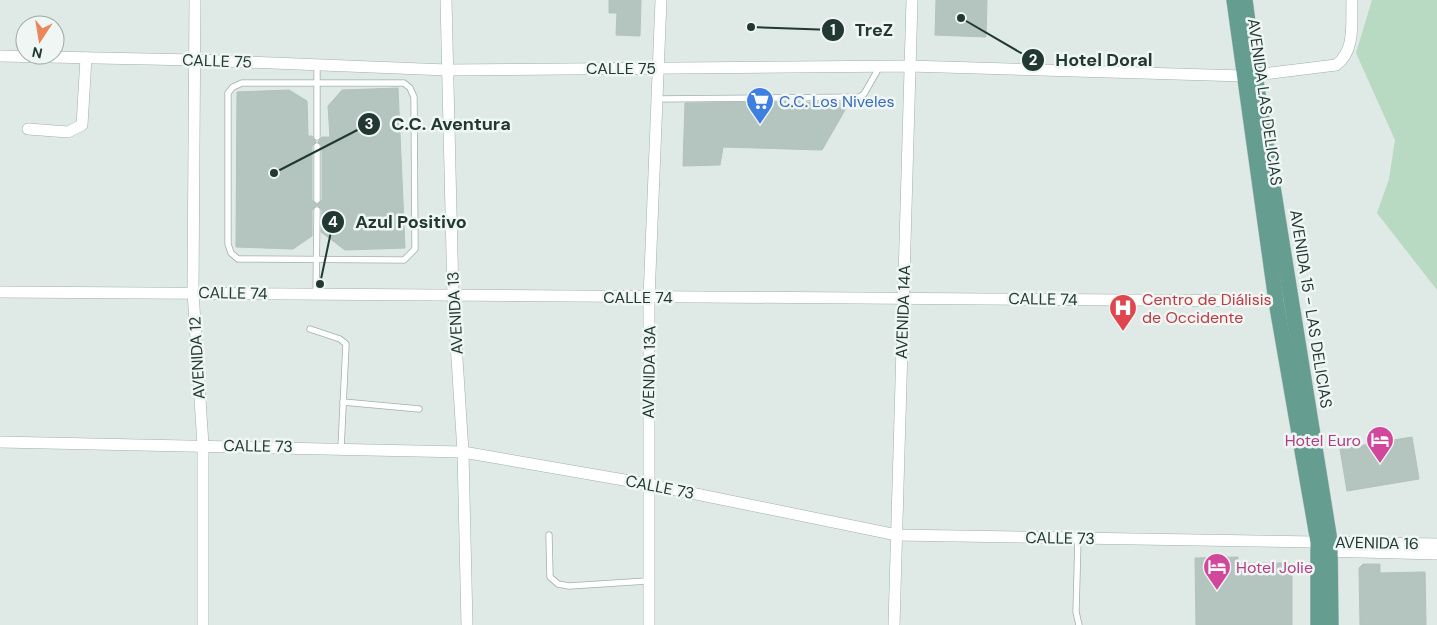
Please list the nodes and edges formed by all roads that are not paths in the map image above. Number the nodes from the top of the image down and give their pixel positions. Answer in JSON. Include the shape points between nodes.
{"nodes":[{"id":1,"x":195,"y":0,"type":"edge"},
{"id":2,"x":446,"y":0,"type":"edge"},
{"id":3,"x":661,"y":0,"type":"edge"},
{"id":4,"x":912,"y":0,"type":"edge"},
{"id":5,"x":1234,"y":0,"type":"edge"},
{"id":6,"x":1246,"y":0,"type":"edge"},
{"id":7,"x":1352,"y":0,"type":"edge"},
{"id":8,"x":0,"y":56,"type":"edge"},
{"id":9,"x":86,"y":58,"type":"junction"},
{"id":10,"x":196,"y":60,"type":"junction"},
{"id":11,"x":317,"y":65,"type":"junction"},
{"id":12,"x":880,"y":66,"type":"junction"},
{"id":13,"x":909,"y":66,"type":"junction"},
{"id":14,"x":658,"y":68,"type":"junction"},
{"id":15,"x":447,"y":70,"type":"junction"},
{"id":16,"x":1249,"y":76,"type":"junction"},
{"id":17,"x":317,"y":82,"type":"junction"},
{"id":18,"x":657,"y":99,"type":"junction"},
{"id":19,"x":28,"y":130,"type":"dead end"},
{"id":20,"x":317,"y":137,"type":"dead end"},
{"id":21,"x":317,"y":146,"type":"dead end"},
{"id":22,"x":317,"y":200,"type":"dead end"},
{"id":23,"x":317,"y":210,"type":"dead end"},
{"id":24,"x":317,"y":261,"type":"junction"},
{"id":25,"x":0,"y":292,"type":"edge"},
{"id":26,"x":193,"y":292,"type":"junction"},
{"id":27,"x":316,"y":294,"type":"junction"},
{"id":28,"x":453,"y":296,"type":"junction"},
{"id":29,"x":904,"y":297,"type":"junction"},
{"id":30,"x":649,"y":298,"type":"junction"},
{"id":31,"x":1276,"y":301,"type":"junction"},
{"id":32,"x":310,"y":329,"type":"dead end"},
{"id":33,"x":343,"y":402,"type":"junction"},
{"id":34,"x":419,"y":409,"type":"dead end"},
{"id":35,"x":0,"y":442,"type":"edge"},
{"id":36,"x":202,"y":445,"type":"junction"},
{"id":37,"x":340,"y":448,"type":"junction"},
{"id":38,"x":463,"y":452,"type":"junction"},
{"id":39,"x":648,"y":484,"type":"junction"},
{"id":40,"x":549,"y":535,"type":"dead end"},
{"id":41,"x":896,"y":536,"type":"junction"},
{"id":42,"x":1078,"y":538,"type":"junction"},
{"id":43,"x":1437,"y":544,"type":"edge"},
{"id":44,"x":1324,"y":546,"type":"junction"},
{"id":45,"x":1437,"y":554,"type":"edge"},
{"id":46,"x":648,"y":581,"type":"junction"},
{"id":47,"x":203,"y":625,"type":"edge"},
{"id":48,"x":467,"y":625,"type":"edge"},
{"id":49,"x":649,"y":625,"type":"edge"},
{"id":50,"x":894,"y":625,"type":"edge"},
{"id":51,"x":1079,"y":625,"type":"edge"},
{"id":52,"x":1318,"y":625,"type":"edge"},
{"id":53,"x":1331,"y":625,"type":"edge"}],
"edges":[{"from":1,"to":10,"type":"street","name":"AVENIDA 12"},
{"from":2,"to":15,"type":"street","name":"AVENIDA 13"},
{"from":3,"to":14,"type":"street","name":"AVENIDA 13A"},
{"from":4,"to":13,"type":"street","name":"AVENIDA 14A"},
{"from":5,"to":16,"type":"main road","name":"AVENIDA LAS DELICIAS"},
{"from":6,"to":16,"type":"main road","name":"AVENIDA 15 - LAS DELICIAS"},
{"from":7,"to":16,"type":"street","name":"CALLE 75","via":[[1350,50],[1345,60],[1336,66]]},
{"from":8,"to":9,"type":"street","name":"CALLE 75"},
{"from":9,"to":10,"type":"street","name":"CALLE 75"},
{"from":9,"to":19,"type":"street","via":[[82,126],[68,132]]},
{"from":10,"to":11,"type":"street","name":"CALLE 75"},
{"from":10,"to":26,"type":"street","name":"AVENIDA 12"},
{"from":11,"to":15,"type":"street","name":"CALLE 75"},
{"from":11,"to":17,"type":"lane"},
{"from":12,"to":13,"type":"street","name":"CALLE 75"},
{"from":12,"to":14,"type":"street","name":"CALLE 75"},
{"from":12,"to":18,"type":"lane","via":[[859,97]]},
{"from":13,"to":16,"type":"street","name":"CALLE 75"},
{"from":13,"to":29,"type":"street","name":"AVENIDA 14A"},
{"from":14,"to":15,"type":"street","name":"CALLE 75"},
{"from":14,"to":18,"type":"street","name":"AVENIDA 13A"},
{"from":15,"to":28,"type":"street","name":"AVENIDA 13"},
{"from":16,"to":31,"type":"main road","name":"AVENIDA LAS DELICIAS"},
{"from":16,"to":44,"type":"main road","name":"AVENIDA 15 - LAS DELICIAS"},
{"from":17,"to":20,"type":"lane"},
{"from":17,"to":24,"type":"lane","via":[[242,83],[233,86],[228,93],[228,244],[238,259]]},
{"from":17,"to":24,"type":"lane","via":[[404,82],[410,88],[414,97],[415,240],[415,249],[404,260]]},
{"from":18,"to":30,"type":"street","name":"AVENIDA 13A"},
{"from":21,"to":22,"type":"lane"},
{"from":23,"to":24,"type":"lane"},
{"from":24,"to":27,"type":"lane"},
{"from":25,"to":26,"type":"street","name":"CALLE 74"},
{"from":26,"to":27,"type":"street","name":"CALLE 74"},
{"from":26,"to":36,"type":"street","name":"AVENIDA 12"},
{"from":27,"to":28,"type":"street","name":"CALLE 74"},
{"from":28,"to":30,"type":"street","name":"CALLE 74"},
{"from":28,"to":38,"type":"street","name":"AVENIDA 13"},
{"from":29,"to":30,"type":"street","name":"CALLE 74"},
{"from":29,"to":31,"type":"street","name":"CALLE 74"},
{"from":29,"to":41,"type":"street","name":"AVENIDA 14A"},
{"from":30,"to":39,"type":"street","name":"AVENIDA 13A"},
{"from":31,"to":44,"type":"main road","name":"AVENIDA LAS DELICIAS"},
{"from":32,"to":33,"type":"lane","via":[[346,344]]},
{"from":33,"to":34,"type":"lane"},
{"from":33,"to":37,"type":"lane"},
{"from":35,"to":36,"type":"street","name":"CALLE 73"},
{"from":36,"to":37,"type":"street","name":"CALLE 73"},
{"from":36,"to":47,"type":"street","name":"AVENIDA 12"},
{"from":37,"to":38,"type":"street","name":"CALLE 73"},
{"from":38,"to":39,"type":"street","name":"CALLE 73"},
{"from":38,"to":48,"type":"street","name":"AVENIDA 13"},
{"from":39,"to":41,"type":"street","name":"CALLE 73"},
{"from":39,"to":46,"type":"street","name":"AVENIDA 13A"},
{"from":40,"to":46,"type":"lane","via":[[550,577],[558,584]]},
{"from":41,"to":42,"type":"street","name":"CALLE 73"},
{"from":41,"to":50,"type":"street","name":"AVENIDA 14A"},
{"from":42,"to":44,"type":"street","name":"CALLE 73"},
{"from":42,"to":51,"type":"lane","via":[[1076,612]]},
{"from":43,"to":44,"type":"street","name":"AVENIDA 16"},
{"from":44,"to":45,"type":"street","name":"AVENIDA 16"},
{"from":44,"to":52,"type":"main road","name":"AVENIDA LAS DELICIAS"},
{"from":44,"to":53,"type":"main road","name":"AVENIDA 15 - LAS DELICIAS"},
{"from":46,"to":49,"type":"street","name":"AVENIDA 13A"}]}
